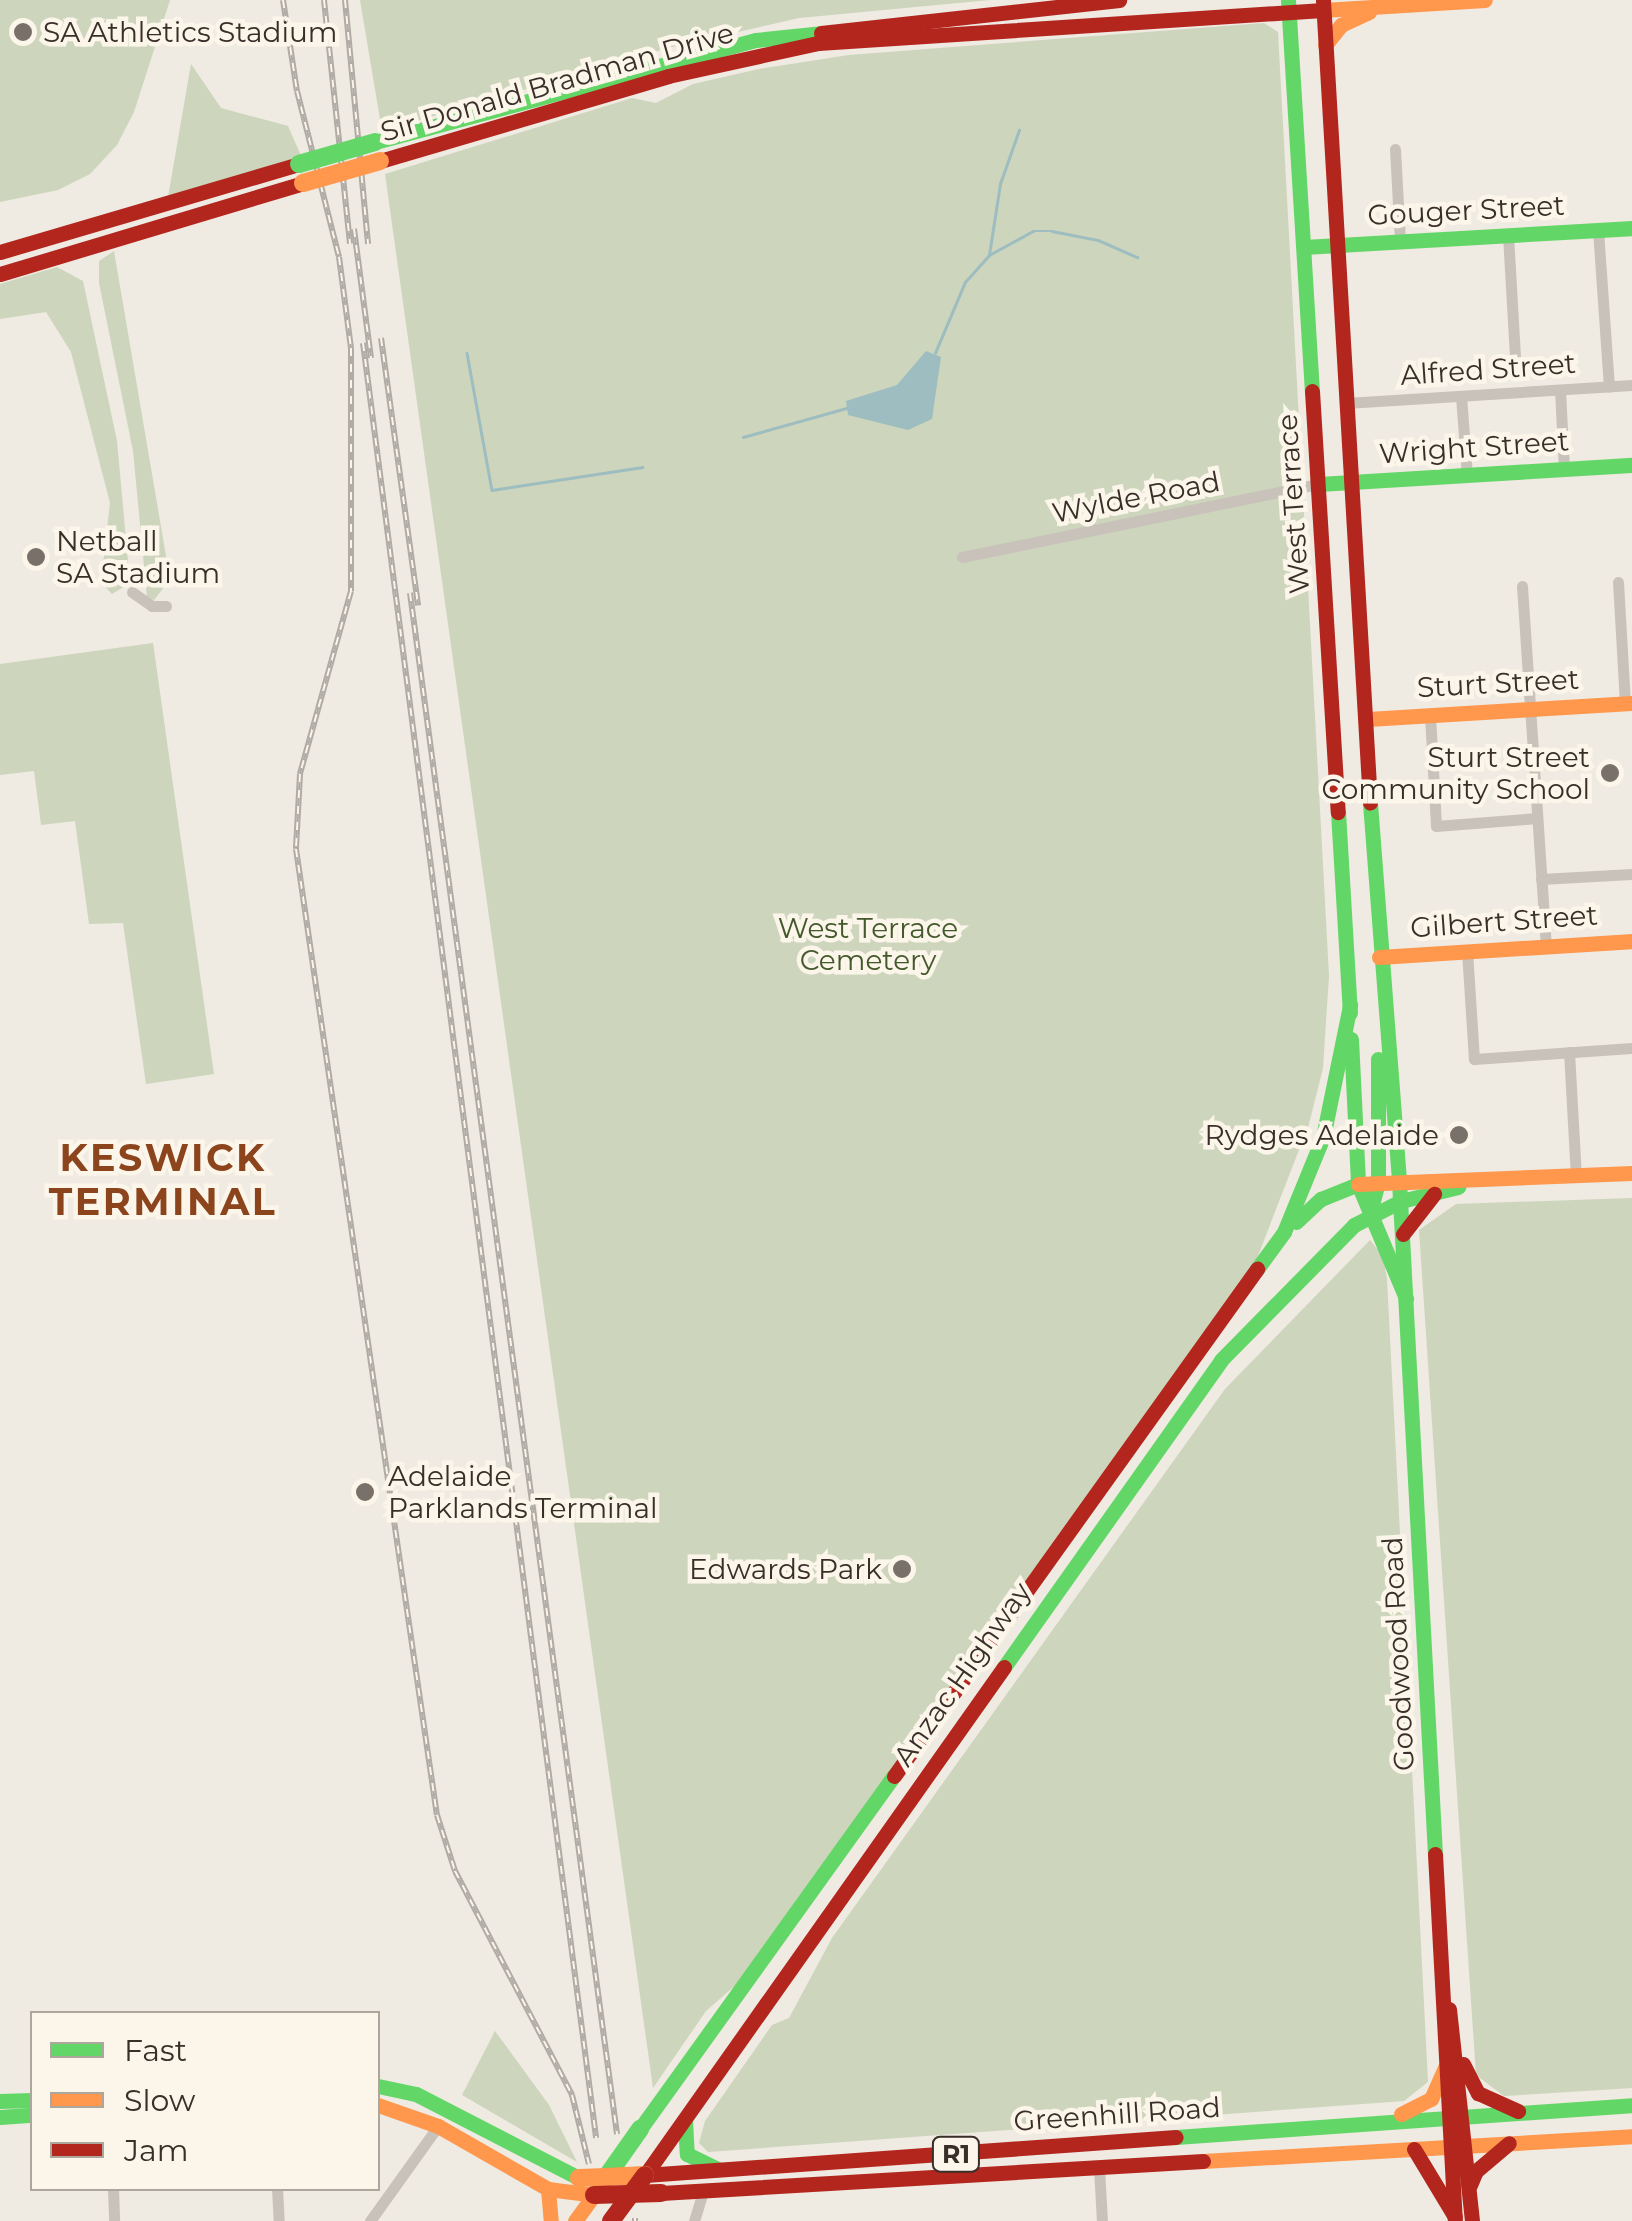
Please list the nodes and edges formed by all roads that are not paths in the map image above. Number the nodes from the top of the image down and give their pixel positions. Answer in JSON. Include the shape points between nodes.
{"nodes":[{"id":1,"x":1119,"y":0,"type":"edge"},
{"id":2,"x":1485,"y":0,"type":"edge"},
{"id":3,"x":1323,"y":5,"type":"edge"},
{"id":4,"x":1289,"y":6,"type":"edge"},
{"id":5,"x":1387,"y":6,"type":"junction"},
{"id":6,"x":1326,"y":45,"type":"junction"},
{"id":7,"x":1395,"y":149,"type":"dead end"},
{"id":8,"x":1632,"y":228,"type":"edge"},
{"id":9,"x":1598,"y":230,"type":"junction"},
{"id":10,"x":1508,"y":235,"type":"junction"},
{"id":11,"x":1400,"y":241,"type":"junction"},
{"id":12,"x":1337,"y":245,"type":"junction"},
{"id":13,"x":1304,"y":247,"type":"junction"},
{"id":14,"x":7,"y":250,"type":"edge"},
{"id":15,"x":0,"y":274,"type":"edge"},
{"id":16,"x":1514,"y":356,"type":"dead end"},
{"id":17,"x":1632,"y":385,"type":"edge"},
{"id":18,"x":1609,"y":387,"type":"junction"},
{"id":19,"x":1560,"y":390,"type":"junction"},
{"id":20,"x":1461,"y":396,"type":"junction"},
{"id":21,"x":1346,"y":403,"type":"junction"},
{"id":22,"x":1632,"y":465,"type":"edge"},
{"id":23,"x":1564,"y":469,"type":"junction"},
{"id":24,"x":1467,"y":475,"type":"junction"},
{"id":25,"x":1354,"y":482,"type":"junction"},
{"id":26,"x":1319,"y":484,"type":"junction"},
{"id":27,"x":962,"y":558,"type":"dead end"},
{"id":28,"x":1618,"y":582,"type":"dead end"},
{"id":29,"x":1522,"y":586,"type":"dead end"},
{"id":30,"x":132,"y":592,"type":"dead end"},
{"id":31,"x":166,"y":606,"type":"dead end"},
{"id":32,"x":1628,"y":703,"type":"edge"},
{"id":33,"x":1530,"y":709,"type":"junction"},
{"id":34,"x":1430,"y":715,"type":"junction"},
{"id":35,"x":1368,"y":719,"type":"junction"},
{"id":36,"x":1334,"y":720,"type":"junction"},
{"id":37,"x":1538,"y":818,"type":"junction"},
{"id":38,"x":1632,"y":874,"type":"edge"},
{"id":39,"x":1542,"y":879,"type":"junction"},
{"id":40,"x":1632,"y":941,"type":"edge"},
{"id":41,"x":1546,"y":946,"type":"junction"},
{"id":42,"x":1467,"y":951,"type":"junction"},
{"id":43,"x":1379,"y":957,"type":"junction"},
{"id":44,"x":1350,"y":1005,"type":"junction"},
{"id":45,"x":1632,"y":1048,"type":"edge"},
{"id":46,"x":1569,"y":1052,"type":"junction"},
{"id":47,"x":1632,"y":1173,"type":"edge"},
{"id":48,"x":1576,"y":1176,"type":"junction"},
{"id":49,"x":1400,"y":1181,"type":"junction"},
{"id":50,"x":1477,"y":1182,"type":"junction"},
{"id":51,"x":1378,"y":1183,"type":"junction"},
{"id":52,"x":1358,"y":1184,"type":"junction"},
{"id":53,"x":1434,"y":1194,"type":"junction"},
{"id":54,"x":1401,"y":1201,"type":"junction"},
{"id":55,"x":1370,"y":1212,"type":"junction"},
{"id":56,"x":1284,"y":1232,"type":"junction"},
{"id":57,"x":1403,"y":1234,"type":"junction"},
{"id":58,"x":1406,"y":1298,"type":"junction"},
{"id":59,"x":866,"y":1820,"type":"junction"},
{"id":60,"x":884,"y":1832,"type":"junction"},
{"id":61,"x":1447,"y":2006,"type":"junction"},
{"id":62,"x":1458,"y":2051,"type":"junction"},
{"id":63,"x":1445,"y":2067,"type":"junction"},
{"id":64,"x":380,"y":2087,"type":"edge"},
{"id":65,"x":30,"y":2100,"type":"edge"},
{"id":66,"x":0,"y":2101,"type":"edge"},
{"id":67,"x":1632,"y":2105,"type":"edge"},
{"id":68,"x":380,"y":2106,"type":"edge"},
{"id":69,"x":445,"y":2108,"type":"junction"},
{"id":70,"x":1518,"y":2111,"type":"junction"},
{"id":71,"x":30,"y":2115,"type":"edge"},
{"id":72,"x":1456,"y":2116,"type":"junction"},
{"id":73,"x":0,"y":2117,"type":"edge"},
{"id":74,"x":685,"y":2120,"type":"junction"},
{"id":75,"x":1375,"y":2122,"type":"junction"},
{"id":76,"x":438,"y":2126,"type":"junction"},
{"id":77,"x":1184,"y":2136,"type":"junction"},
{"id":78,"x":1632,"y":2136,"type":"edge"},
{"id":79,"x":1509,"y":2143,"type":"junction"},
{"id":80,"x":1458,"y":2146,"type":"junction"},
{"id":81,"x":1414,"y":2149,"type":"junction"},
{"id":82,"x":969,"y":2153,"type":"junction"},
{"id":83,"x":1245,"y":2159,"type":"junction"},
{"id":84,"x":1099,"y":2168,"type":"junction"},
{"id":85,"x":728,"y":2172,"type":"junction"},
{"id":86,"x":1026,"y":2172,"type":"junction"},
{"id":87,"x":606,"y":2177,"type":"junction"},
{"id":88,"x":656,"y":2177,"type":"junction"},
{"id":89,"x":1470,"y":2185,"type":"junction"},
{"id":90,"x":548,"y":2189,"type":"junction"},
{"id":91,"x":112,"y":2191,"type":"edge"},
{"id":92,"x":277,"y":2191,"type":"edge"},
{"id":93,"x":703,"y":2192,"type":"junction"},
{"id":94,"x":631,"y":2194,"type":"junction"},
{"id":95,"x":594,"y":2195,"type":"junction"},
{"id":96,"x":577,"y":2202,"type":"edge"},
{"id":97,"x":693,"y":2220,"type":"edge"},
{"id":98,"x":1461,"y":2220,"type":"edge"},
{"id":99,"x":114,"y":2221,"type":"edge"},
{"id":100,"x":279,"y":2221,"type":"edge"},
{"id":101,"x":370,"y":2221,"type":"edge"},
{"id":102,"x":551,"y":2221,"type":"edge"},
{"id":103,"x":611,"y":2221,"type":"edge"},
{"id":104,"x":1102,"y":2221,"type":"edge"}],
"edges":[{"from":1,"to":14,"type":"main road","name":"Sir Donald Bradman Drive","bridge":true,"via":[[756,40]]},
{"from":2,"to":5,"type":"main road","name":"Sir Donald Bradman Drive"},
{"from":3,"to":4,"type":"main road","name":"Sir Donald Bradman Drive"},
{"from":3,"to":5,"type":"main road","name":"Sir Donald Bradman Drive"},
{"from":3,"to":6,"type":"main road"},
{"from":4,"to":13,"type":"main road","name":"West Terrace"},
{"from":4,"to":15,"type":"main road","name":"Sir Donald Bradman Drive","bridge":true,"via":[[818,43],[668,76]]},
{"from":5,"to":6,"type":"main road","via":[[1352,18]]},
{"from":6,"to":12,"type":"main road"},
{"from":7,"to":11,"type":"street"},
{"from":8,"to":9,"type":"main road","name":"Gouger Street"},
{"from":9,"to":10,"type":"main road","name":"Gouger Street"},
{"from":9,"to":18,"type":"street"},
{"from":10,"to":11,"type":"main road","name":"Gouger Street"},
{"from":10,"to":16,"type":"street"},
{"from":11,"to":12,"type":"main road","name":"Gouger Street"},
{"from":12,"to":13,"type":"main road","name":"Gouger Street"},
{"from":12,"to":21,"type":"main road"},
{"from":13,"to":26,"type":"main road","name":"West Terrace"},
{"from":17,"to":18,"type":"street","name":"Alfred Street"},
{"from":18,"to":19,"type":"street","name":"Alfred Street"},
{"from":19,"to":20,"type":"street","name":"Alfred Street"},
{"from":19,"to":23,"type":"street"},
{"from":20,"to":21,"type":"street","name":"Alfred Street"},
{"from":20,"to":24,"type":"street"},
{"from":21,"to":25,"type":"main road"},
{"from":22,"to":23,"type":"main road","name":"Wright Street"},
{"from":23,"to":24,"type":"main road","name":"Wright Street"},
{"from":24,"to":25,"type":"main road","name":"Wright Street"},
{"from":25,"to":26,"type":"main road","name":"Wright Street"},
{"from":25,"to":35,"type":"main road"},
{"from":26,"to":27,"type":"street","name":"Wylde Road"},
{"from":26,"to":36,"type":"main road","name":"West Terrace"},
{"from":28,"to":32,"type":"street"},
{"from":29,"to":33,"type":"street"},
{"from":30,"to":31,"type":"street","via":[[152,606]]},
{"from":32,"to":33,"type":"main road","name":"Sturt Street"},
{"from":33,"to":34,"type":"main road","name":"Sturt Street"},
{"from":33,"to":37,"type":"street"},
{"from":34,"to":35,"type":"main road","name":"Sturt Street"},
{"from":34,"to":37,"type":"street","via":[[1436,826]]},
{"from":35,"to":36,"type":"main road","name":"Sturt Street"},
{"from":35,"to":43,"type":"main road"},
{"from":36,"to":44,"type":"main road","name":"West Terrace"},
{"from":37,"to":39,"type":"street"},
{"from":38,"to":39,"type":"street"},
{"from":39,"to":41,"type":"street"},
{"from":40,"to":41,"type":"main road","name":"Gilbert Street"},
{"from":41,"to":42,"type":"main road","name":"Gilbert Street"},
{"from":42,"to":43,"type":"main road","name":"Gilbert Street"},
{"from":42,"to":46,"type":"street","via":[[1474,1059]]},
{"from":43,"to":49,"type":"main road"},
{"from":43,"to":51,"type":"main road"},
{"from":44,"to":52,"type":"main road","name":"West Terrace"},
{"from":44,"to":56,"type":"main road","name":"West Terrace","via":[[1323,1137]]},
{"from":45,"to":46,"type":"street"},
{"from":46,"to":48,"type":"street"},
{"from":47,"to":48,"type":"main road"},
{"from":48,"to":50,"type":"main road"},
{"from":49,"to":50,"type":"main road"},
{"from":49,"to":51,"type":"main road"},
{"from":49,"to":54,"type":"main road","name":"Goodwood Road"},
{"from":50,"to":53,"type":"main road","name":"Anzac Highway"},
{"from":51,"to":52,"type":"main road"},
{"from":51,"to":55,"type":"main road"},
{"from":52,"to":55,"type":"main road","name":"West Terrace"},
{"from":52,"to":56,"type":"main road","via":[[1321,1199]]},
{"from":53,"to":54,"type":"main road","name":"Anzac Highway"},
{"from":53,"to":57,"type":"main road"},
{"from":54,"to":55,"type":"main road","name":"Anzac Highway"},
{"from":54,"to":57,"type":"main road","name":"Goodwood Road"},
{"from":55,"to":58,"type":"main road","name":"Goodwood Road"},
{"from":55,"to":60,"type":"main road","name":"Anzac Highway","via":[[1221,1360]]},
{"from":56,"to":59,"type":"main road","name":"Anzac Highway"},
{"from":57,"to":58,"type":"main road","name":"Goodwood Road"},
{"from":58,"to":61,"type":"main road","name":"Goodwood Road"},
{"from":59,"to":60,"type":"main road"},
{"from":59,"to":87,"type":"main road","name":"Anzac Highway","bridge":true},
{"from":60,"to":74,"type":"main road","name":"Anzac Highway"},
{"from":61,"to":62,"type":"main road","name":"Goodwood Road"},
{"from":61,"to":63,"type":"main road","name":"Goodwood Road"},
{"from":62,"to":70,"type":"main road","via":[[1478,2093]]},
{"from":62,"to":72,"type":"main road","name":"Goodwood Road"},
{"from":63,"to":72,"type":"main road","name":"Goodwood Road"},
{"from":63,"to":75,"type":"main road","via":[[1432,2100]]},
{"from":64,"to":69,"type":"main road","number":"R1"},
{"from":65,"to":66,"type":"main road"},
{"from":67,"to":70,"type":"main road","name":"Greenhill Road","number":"R1"},
{"from":68,"to":76,"type":"main road","number":"R1"},
{"from":69,"to":76,"type":"main road"},
{"from":69,"to":96,"type":"main road","number":"R1"},
{"from":70,"to":72,"type":"main road","name":"Greenhill Road","number":"R1"},
{"from":71,"to":73,"type":"main road"},
{"from":72,"to":75,"type":"main road","name":"Greenhill Road","number":"R1"},
{"from":72,"to":80,"type":"main road","name":"Goodwood Road"},
{"from":74,"to":85,"type":"main road","via":[[688,2154]]},
{"from":74,"to":88,"type":"main road","name":"Anzac Highway"},
{"from":75,"to":77,"type":"main road","name":"Greenhill Road","number":"R1"},
{"from":76,"to":90,"type":"main road","number":"R1"},
{"from":76,"to":101,"type":"street"},
{"from":77,"to":82,"type":"main road","name":"Greenhill Road","number":"R1"},
{"from":77,"to":83,"type":"main road","via":[[1236,2140],[1244,2144]]},
{"from":78,"to":79,"type":"main road","name":"Greenhill Road","number":"R1"},
{"from":79,"to":80,"type":"main road","name":"Greenhill Road","number":"R1"},
{"from":79,"to":89,"type":"main road","via":[[1476,2171]]},
{"from":80,"to":81,"type":"main road","name":"Greenhill Road","number":"R1"},
{"from":80,"to":89,"type":"main road","name":"Goodwood Road"},
{"from":80,"to":98,"type":"main road","name":"Goodwood Road"},
{"from":81,"to":83,"type":"main road","name":"Greenhill Road","number":"R1"},
{"from":81,"to":98,"type":"main road"},
{"from":82,"to":85,"type":"main road","name":"Greenhill Road","number":"R1"},
{"from":82,"to":86,"type":"main road","via":[[978,2165],[1006,2163]]},
{"from":83,"to":84,"type":"main road","name":"Greenhill Road","number":"R1"},
{"from":84,"to":86,"type":"main road","name":"Greenhill Road","number":"R1"},
{"from":84,"to":104,"type":"street"},
{"from":85,"to":88,"type":"main road","name":"Greenhill Road","number":"R1"},
{"from":86,"to":93,"type":"main road","name":"Greenhill Road","number":"R1"},
{"from":87,"to":88,"type":"main road","name":"Greenhill Road","number":"R1","bridge":true},
{"from":87,"to":95,"type":"main road","name":"Anzac Highway","bridge":true},
{"from":87,"to":96,"type":"main road","number":"R1","bridge":true},
{"from":88,"to":93,"type":"main road","name":"Greenhill Road","number":"R1"},
{"from":88,"to":94,"type":"main road","name":"Greenhill Road","number":"R1","bridge":true},
{"from":89,"to":98,"type":"main road","name":"Goodwood Road"},
{"from":90,"to":96,"type":"main road","number":"R1"},
{"from":90,"to":102,"type":"main road"},
{"from":91,"to":99,"type":"street"},
{"from":92,"to":100,"type":"street"},
{"from":93,"to":97,"type":"street"},
{"from":94,"to":95,"type":"main road","number":"R1","bridge":true},
{"from":94,"to":103,"type":"main road","bridge":true},
{"from":95,"to":96,"type":"main road","name":"Anzac Highway"}]}
